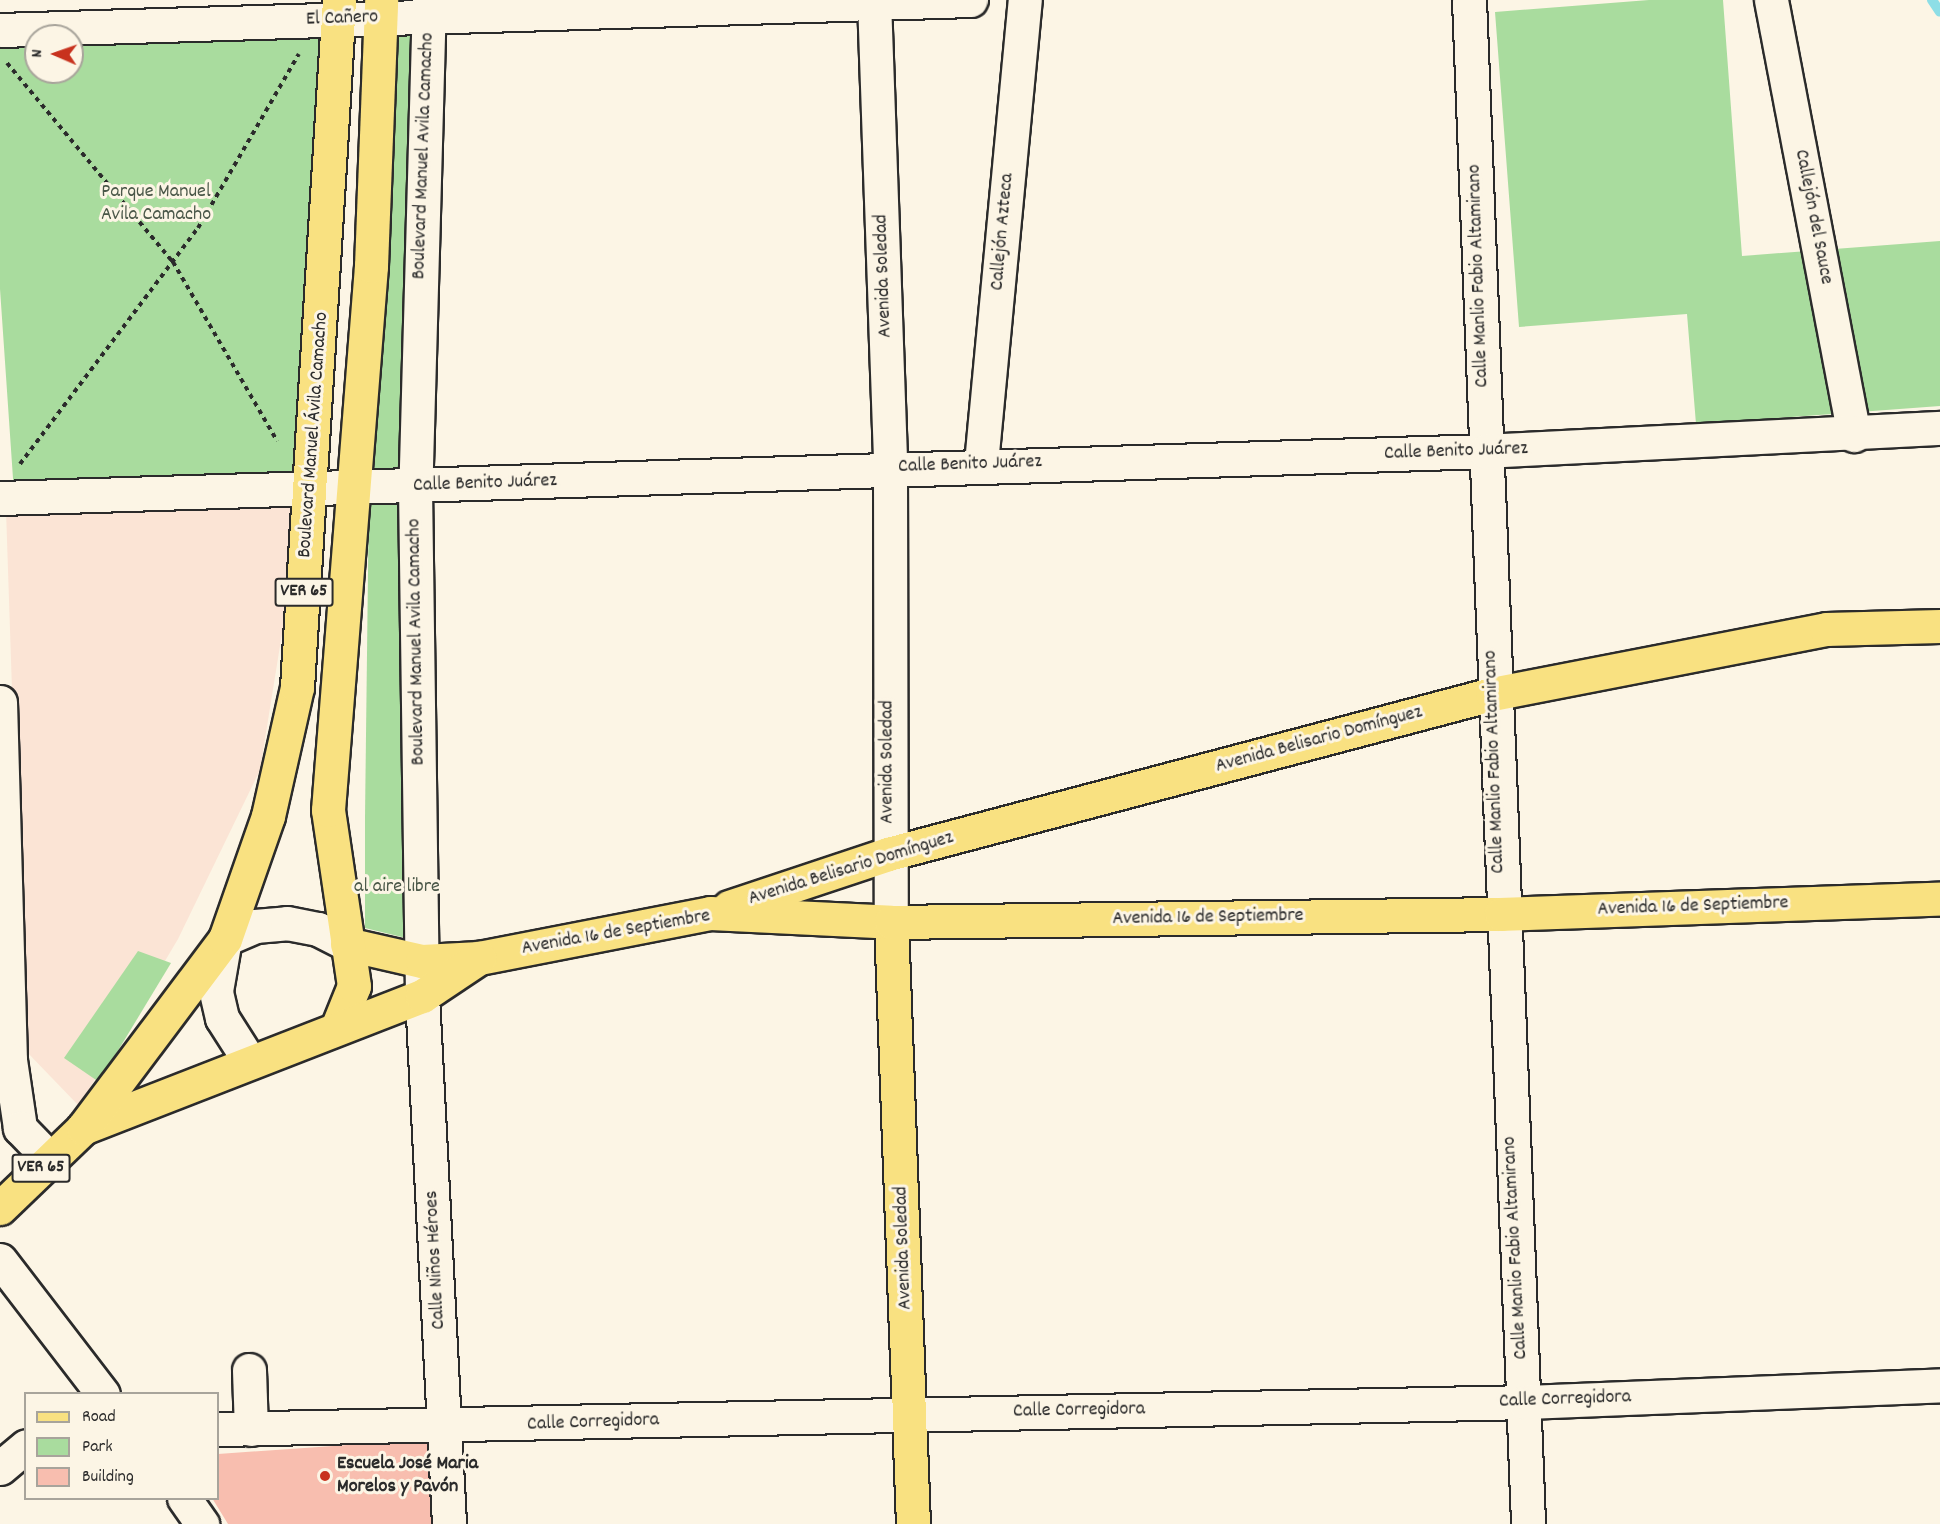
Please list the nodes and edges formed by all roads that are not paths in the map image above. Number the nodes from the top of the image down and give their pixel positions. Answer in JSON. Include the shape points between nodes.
{"nodes":[{"id":1,"x":971,"y":0,"type":"edge"},
{"id":2,"x":1025,"y":0,"type":"edge"},
{"id":3,"x":1469,"y":0,"type":"edge"},
{"id":4,"x":1771,"y":0,"type":"edge"},
{"id":5,"x":875,"y":2,"type":"edge"},
{"id":6,"x":428,"y":8,"type":"edge"},
{"id":7,"x":381,"y":9,"type":"edge"},
{"id":8,"x":332,"y":13,"type":"edge"},
{"id":9,"x":0,"y":30,"type":"edge"},
{"id":10,"x":1940,"y":428,"type":"edge"},
{"id":11,"x":1854,"y":435,"type":"junction"},
{"id":12,"x":1485,"y":451,"type":"junction"},
{"id":13,"x":981,"y":463,"type":"junction"},
{"id":14,"x":890,"y":468,"type":"junction"},
{"id":15,"x":7,"y":485,"type":"edge"},
{"id":16,"x":415,"y":487,"type":"junction"},
{"id":17,"x":351,"y":490,"type":"junction"},
{"id":18,"x":308,"y":491,"type":"junction"},
{"id":19,"x":1940,"y":626,"type":"edge"},
{"id":20,"x":1492,"y":694,"type":"junction"},
{"id":21,"x":0,"y":702,"type":"edge"},
{"id":22,"x":888,"y":854,"type":"junction"},
{"id":23,"x":1940,"y":899,"type":"edge"},
{"id":24,"x":710,"y":913,"type":"junction"},
{"id":25,"x":1501,"y":914,"type":"junction"},
{"id":26,"x":891,"y":922,"type":"junction"},
{"id":27,"x":225,"y":939,"type":"junction"},
{"id":28,"x":347,"y":944,"type":"junction"},
{"id":29,"x":480,"y":958,"type":"junction"},
{"id":30,"x":422,"y":961,"type":"junction"},
{"id":31,"x":422,"y":996,"type":"junction"},
{"id":32,"x":337,"y":1028,"type":"junction"},
{"id":33,"x":250,"y":1062,"type":"junction"},
{"id":34,"x":10,"y":1128,"type":"edge"},
{"id":35,"x":83,"y":1128,"type":"junction"},
{"id":36,"x":50,"y":1159,"type":"junction"},
{"id":37,"x":0,"y":1208,"type":"edge"},
{"id":38,"x":0,"y":1260,"type":"edge"},
{"id":39,"x":249,"y":1370,"type":"dead end"},
{"id":40,"x":1940,"y":1385,"type":"edge"},
{"id":41,"x":97,"y":1391,"type":"edge"},
{"id":42,"x":1524,"y":1402,"type":"junction"},
{"id":43,"x":911,"y":1414,"type":"junction"},
{"id":44,"x":444,"y":1427,"type":"junction"},
{"id":45,"x":251,"y":1429,"type":"junction"},
{"id":46,"x":219,"y":1430,"type":"edge"},
{"id":47,"x":24,"y":1448,"type":"edge"},
{"id":48,"x":0,"y":1468,"type":"edge"},
{"id":49,"x":185,"y":1500,"type":"edge"},
{"id":50,"x":202,"y":1524,"type":"edge"},
{"id":51,"x":449,"y":1524,"type":"edge"},
{"id":52,"x":913,"y":1524,"type":"edge"},
{"id":53,"x":1528,"y":1524,"type":"edge"}],
"edges":[{"from":1,"to":5,"type":"street","name":"El Cañero"},
{"from":2,"to":13,"type":"street","name":"Callejón Azteca"},
{"from":3,"to":12,"type":"street","name":"Calle Manlio Fabio Altamirano"},
{"from":4,"to":11,"type":"street","name":"Callejón del Sauce"},
{"from":5,"to":6,"type":"street","name":"El Cañero"},
{"from":5,"to":14,"type":"street","name":"Avenida Soledad"},
{"from":6,"to":7,"type":"street","name":"El Cañero"},
{"from":6,"to":16,"type":"street","name":"Boulevard Manuel Avila Camacho"},
{"from":7,"to":8,"type":"street","name":"El Cañero"},
{"from":7,"to":17,"type":"main road","name":"Boulevard Manuel Ávila Camacho","number":"VER 65","via":[[371,266]]},
{"from":8,"to":9,"type":"street","name":"El Cañero"},
{"from":8,"to":18,"type":"main road","name":"Boulevard Manuel Ávila Camacho","number":"VER 65"},
{"from":10,"to":11,"type":"street","name":"Calle Benito Juárez"},
{"from":11,"to":12,"type":"street","name":"Calle Benito Juárez"},
{"from":12,"to":13,"type":"street","name":"Calle Benito Juárez"},
{"from":12,"to":20,"type":"street","name":"Calle Manlio Fabio Altamirano"},
{"from":13,"to":14,"type":"street","name":"Calle Benito Juárez"},
{"from":14,"to":16,"type":"street","name":"Calle Benito Juárez"},
{"from":14,"to":22,"type":"street","name":"Avenida Soledad"},
{"from":15,"to":18,"type":"street","name":"Calle Benito Juárez"},
{"from":16,"to":17,"type":"street","name":"Calle Benito Juárez"},
{"from":16,"to":30,"type":"street","name":"Boulevard Manuel Avila Camacho"},
{"from":17,"to":18,"type":"street","name":"Calle Benito Juárez"},
{"from":17,"to":28,"type":"main road","name":"Boulevard Manuel Ávila Camacho","number":"VER 65","via":[[328,810]]},
{"from":18,"to":27,"type":"main road","name":"Boulevard Manuel Ávila Camacho","number":"VER 65","via":[[297,687],[267,816]]},
{"from":19,"to":20,"type":"main road","name":"Avenida Belisario Domínguez","via":[[1826,629]]},
{"from":20,"to":22,"type":"main road","name":"Avenida Belisario Domínguez"},
{"from":20,"to":25,"type":"street","name":"Calle Manlio Fabio Altamirano"},
{"from":21,"to":34,"type":"street"},
{"from":22,"to":24,"type":"main road","name":"Avenida Belisario Domínguez"},
{"from":22,"to":26,"type":"street","name":"Avenida Soledad"},
{"from":23,"to":25,"type":"main road","name":"Avenida 16 de Septiembre"},
{"from":24,"to":26,"type":"main road","name":"Avenida 16 de Septiembre"},
{"from":24,"to":29,"type":"main road","name":"Avenida 16 de Septiembre"},
{"from":25,"to":26,"type":"main road","name":"Avenida 16 de Septiembre"},
{"from":25,"to":42,"type":"street","name":"Calle Manlio Fabio Altamirano"},
{"from":26,"to":43,"type":"main road","name":"Avenida Soledad"},
{"from":27,"to":28,"type":"street","via":[[255,926],[287,923],[318,929]]},
{"from":27,"to":33,"type":"street","via":[[216,991],[233,1042]]},
{"from":27,"to":35,"type":"main road","name":"Boulevard Manuel Ávila Camacho","number":"VER 65"},
{"from":28,"to":30,"type":"main road","name":"Avenida 16 de Septiembre"},
{"from":28,"to":32,"type":"main road","name":"Boulevard Manuel Ávila Camacho","number":"VER 65","via":[[354,986]]},
{"from":29,"to":30,"type":"main road","name":"Avenida 16 de Septiembre"},
{"from":29,"to":31,"type":"main road","name":"Avenida 16 de Septiembre"},
{"from":30,"to":31,"type":"street","name":"Boulevard Manuel Avila Camacho"},
{"from":31,"to":32,"type":"main road","name":"Avenida 16 de Septiembre"},
{"from":31,"to":44,"type":"street","name":"Calle Niños Héroes"},
{"from":32,"to":33,"type":"main road","name":"Avenida 16 de Septiembre"},
{"from":33,"to":35,"type":"main road","name":"Avenida 16 de Septiembre"},
{"from":34,"to":36,"type":"street"},
{"from":35,"to":36,"type":"main road","name":"Boulevard Manuel Ávila Camacho","number":"VER 65"},
{"from":36,"to":37,"type":"main road","name":"Boulevard Manuel Ávila Camacho","number":"VER 65"},
{"from":38,"to":41,"type":"street"},
{"from":39,"to":45,"type":"street"},
{"from":40,"to":42,"type":"street","name":"Calle Corregidora"},
{"from":42,"to":43,"type":"street","name":"Calle Corregidora"},
{"from":42,"to":53,"type":"street","name":"Calle Manlio Fabio Altamirano"},
{"from":43,"to":44,"type":"street","name":"Calle Corregidora"},
{"from":43,"to":52,"type":"main road","name":"Avenida Soledad"},
{"from":44,"to":45,"type":"street","name":"Calle Corregidora"},
{"from":44,"to":51,"type":"street","name":"Calle Niños Héroes"},
{"from":45,"to":46,"type":"street","name":"Calle Corregidora"},
{"from":47,"to":48,"type":"street"},
{"from":49,"to":50,"type":"street"}]}
